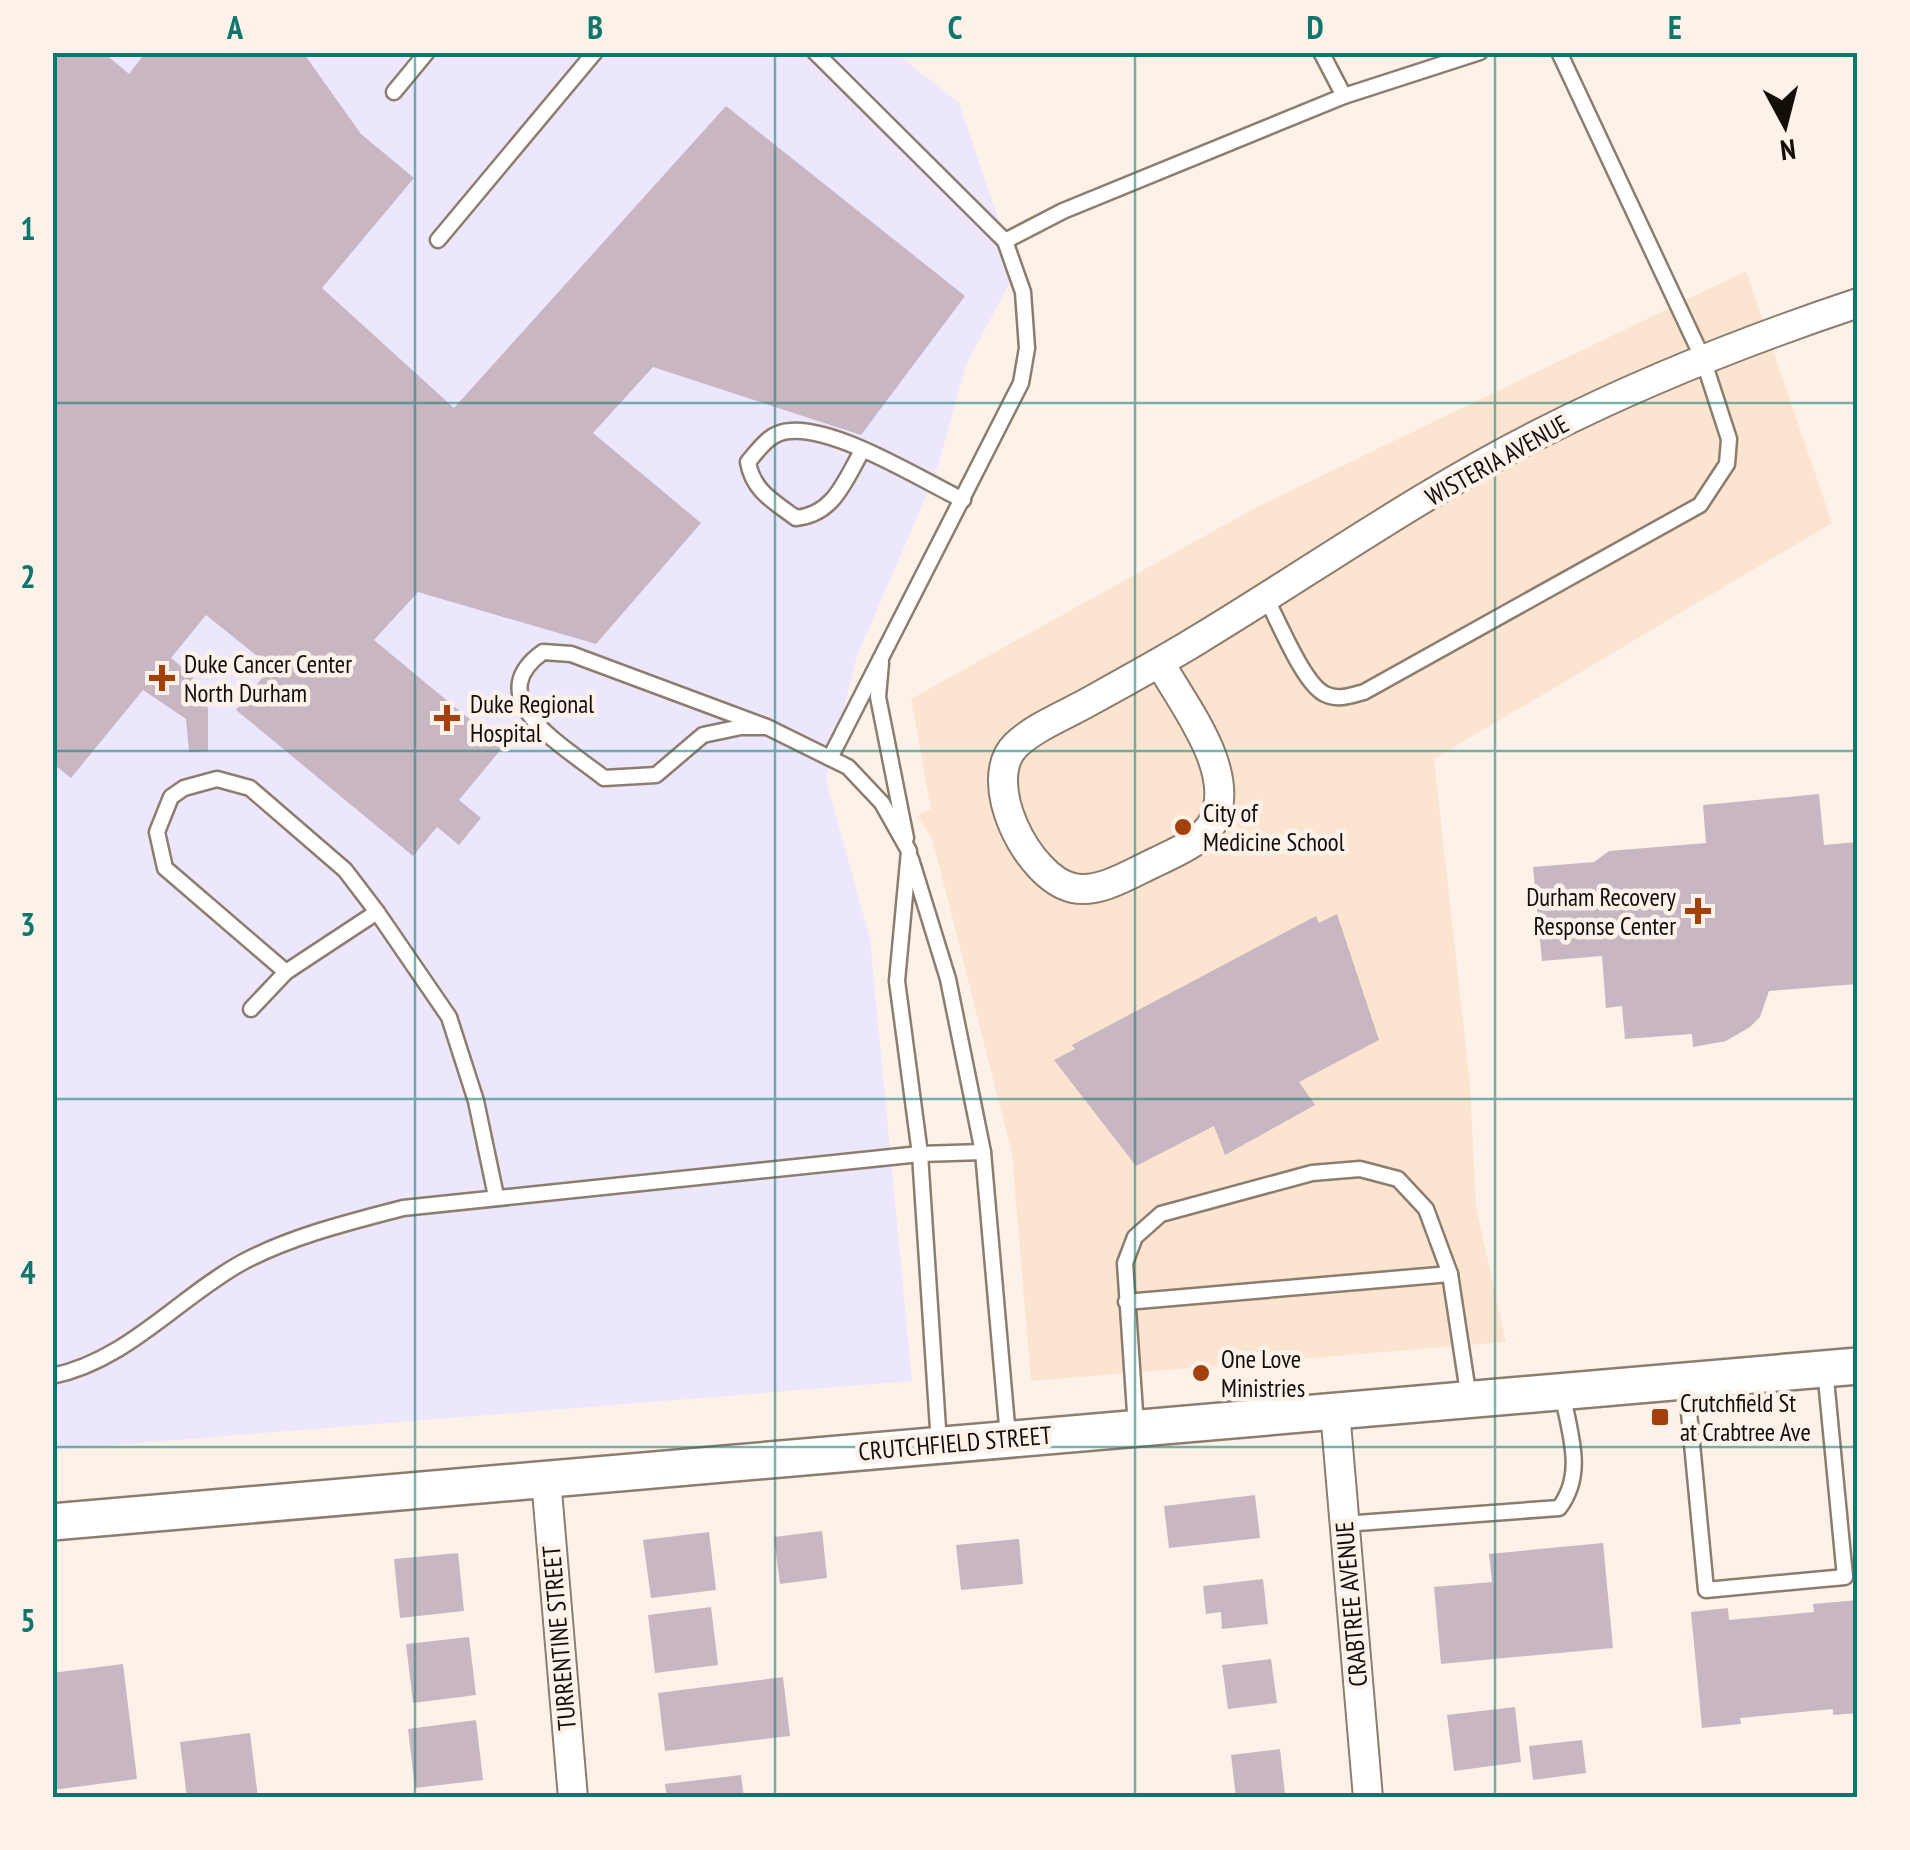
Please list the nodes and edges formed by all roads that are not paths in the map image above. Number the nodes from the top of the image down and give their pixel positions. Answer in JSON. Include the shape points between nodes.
{"nodes":[{"id":1,"x":427,"y":52,"type":"edge"},
{"id":2,"x":595,"y":52,"type":"edge"},
{"id":3,"x":815,"y":52,"type":"edge"},
{"id":4,"x":1321,"y":52,"type":"edge"},
{"id":5,"x":1480,"y":52,"type":"edge"},
{"id":6,"x":1559,"y":52,"type":"edge"},
{"id":7,"x":394,"y":92,"type":"dead end"},
{"id":8,"x":1344,"y":96,"type":"junction"},
{"id":9,"x":438,"y":240,"type":"dead end"},
{"id":10,"x":1005,"y":241,"type":"junction"},
{"id":11,"x":1858,"y":303,"type":"edge"},
{"id":12,"x":1703,"y":359,"type":"junction"},
{"id":13,"x":862,"y":451,"type":"junction"},
{"id":14,"x":963,"y":500,"type":"junction"},
{"id":15,"x":1266,"y":598,"type":"junction"},
{"id":16,"x":882,"y":655,"type":"junction"},
{"id":17,"x":1160,"y":663,"type":"junction"},
{"id":18,"x":767,"y":727,"type":"junction"},
{"id":19,"x":830,"y":758,"type":"junction"},
{"id":20,"x":908,"y":852,"type":"junction"},
{"id":21,"x":378,"y":912,"type":"junction"},
{"id":22,"x":286,"y":972,"type":"junction"},
{"id":23,"x":251,"y":1009,"type":"dead end"},
{"id":24,"x":983,"y":1152,"type":"junction"},
{"id":25,"x":920,"y":1154,"type":"junction"},
{"id":26,"x":496,"y":1196,"type":"junction"},
{"id":27,"x":1450,"y":1274,"type":"junction"},
{"id":28,"x":1126,"y":1302,"type":"junction"},
{"id":29,"x":1841,"y":1367,"type":"edge"},
{"id":30,"x":52,"y":1376,"type":"edge"},
{"id":31,"x":1686,"y":1381,"type":"junction"},
{"id":32,"x":1562,"y":1391,"type":"junction"},
{"id":33,"x":1469,"y":1399,"type":"junction"},
{"id":34,"x":1334,"y":1411,"type":"junction"},
{"id":35,"x":1136,"y":1427,"type":"junction"},
{"id":36,"x":1008,"y":1438,"type":"junction"},
{"id":37,"x":939,"y":1444,"type":"junction"},
{"id":38,"x":546,"y":1479,"type":"junction"},
{"id":39,"x":52,"y":1522,"type":"edge"},
{"id":40,"x":1344,"y":1524,"type":"junction"},
{"id":41,"x":573,"y":1798,"type":"edge"},
{"id":42,"x":1368,"y":1798,"type":"edge"}],
"edges":[{"from":1,"to":7,"type":"lane"},
{"from":2,"to":9,"type":"lane"},
{"from":3,"to":10,"type":"lane"},
{"from":4,"to":8,"type":"lane"},
{"from":5,"to":8,"type":"lane"},
{"from":6,"to":12,"type":"lane"},
{"from":8,"to":10,"type":"lane"},
{"from":10,"to":14,"type":"lane","via":[[1023,292],[1027,348],[1021,383]]},
{"from":11,"to":12,"type":"street","name":"WISTERIA AVENUE"},
{"from":12,"to":15,"type":"street","name":"WISTERIA AVENUE","via":[[1542,432]]},
{"from":12,"to":15,"type":"lane","via":[[1729,439],[1727,464],[1700,505],[1364,692],[1323,694]]},
{"from":13,"to":13,"type":"lane","via":[[789,430],[770,437],[748,462],[752,482],[796,518],[816,516],[831,504]]},
{"from":13,"to":14,"type":"lane"},
{"from":14,"to":16,"type":"lane"},
{"from":15,"to":17,"type":"street","name":"WISTERIA AVENUE"},
{"from":16,"to":19,"type":"lane"},
{"from":16,"to":20,"type":"lane","via":[[878,697]]},
{"from":17,"to":17,"type":"street","name":"WISTERIA AVENUE","via":[[1031,734],[1005,762],[1002,788],[1019,836],[1039,864],[1070,887],[1114,881],[1212,825],[1216,770]]},
{"from":18,"to":18,"type":"lane","via":[[571,654],[543,652],[526,664],[518,693],[526,715],[604,778],[656,775],[703,735]]},
{"from":18,"to":19,"type":"lane"},
{"from":19,"to":20,"type":"lane","via":[[882,803]]},
{"from":20,"to":24,"type":"lane","via":[[948,979]]},
{"from":20,"to":25,"type":"lane","via":[[898,982]]},
{"from":21,"to":22,"type":"lane"},
{"from":21,"to":22,"type":"lane","via":[[345,870],[250,788],[217,779],[184,788],[171,797],[157,832],[164,868]]},
{"from":21,"to":26,"type":"lane","via":[[449,1017]]},
{"from":22,"to":23,"type":"lane"},
{"from":24,"to":25,"type":"lane"},
{"from":24,"to":36,"type":"lane"},
{"from":25,"to":26,"type":"lane"},
{"from":25,"to":37,"type":"lane"},
{"from":26,"to":30,"type":"lane","via":[[403,1208],[243,1262],[136,1338]]},
{"from":27,"to":28,"type":"lane"},
{"from":27,"to":28,"type":"lane","via":[[1426,1209],[1398,1179],[1360,1169],[1312,1173],[1160,1214],[1135,1237],[1125,1263]]},
{"from":27,"to":33,"type":"lane"},
{"from":28,"to":35,"type":"lane"},
{"from":29,"to":31,"type":"street","name":"CRUTCHFIELD STREET"},
{"from":29,"to":31,"type":"lane","via":[[1845,1576],[1706,1590]]},
{"from":31,"to":32,"type":"street","name":"CRUTCHFIELD STREET"},
{"from":32,"to":33,"type":"street","name":"CRUTCHFIELD STREET"},
{"from":32,"to":40,"type":"lane","via":[[1576,1470],[1560,1508]]},
{"from":33,"to":34,"type":"street","name":"CRUTCHFIELD STREET"},
{"from":34,"to":35,"type":"street","name":"CRUTCHFIELD STREET"},
{"from":34,"to":40,"type":"street","name":"CRABTREE AVENUE"},
{"from":35,"to":36,"type":"street","name":"CRUTCHFIELD STREET"},
{"from":36,"to":37,"type":"street","name":"CRUTCHFIELD STREET"},
{"from":37,"to":38,"type":"street","name":"CRUTCHFIELD STREET"},
{"from":38,"to":39,"type":"street","name":"CRUTCHFIELD STREET"},
{"from":38,"to":41,"type":"street","name":"TURRENTINE STREET"},
{"from":40,"to":42,"type":"street","name":"CRABTREE AVENUE"}]}
